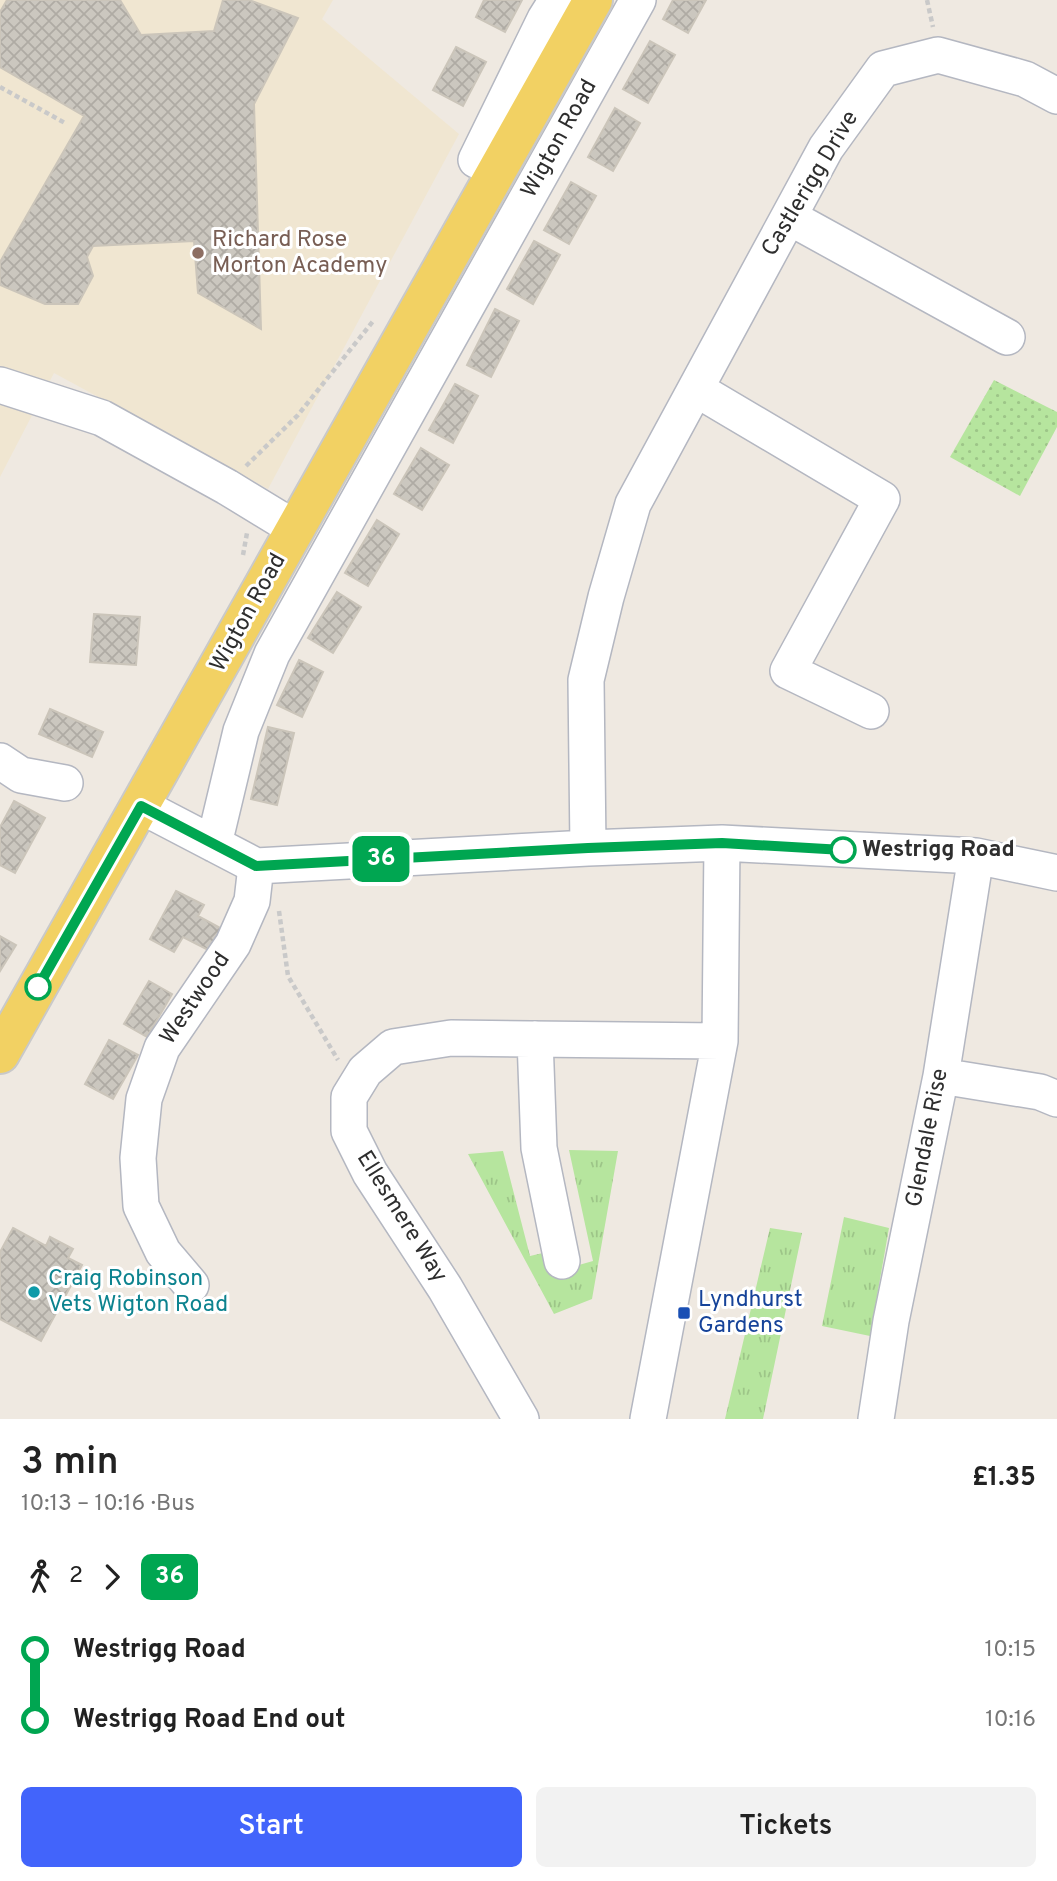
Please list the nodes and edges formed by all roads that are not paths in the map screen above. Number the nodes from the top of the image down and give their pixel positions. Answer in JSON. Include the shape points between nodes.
{"nodes":[{"id":1,"x":557,"y":0,"type":"edge"},
{"id":2,"x":593,"y":0,"type":"edge"},
{"id":3,"x":638,"y":0,"type":"edge"},
{"id":4,"x":1057,"y":96,"type":"edge"},
{"id":5,"x":497,"y":170,"type":"junction"},
{"id":6,"x":789,"y":217,"type":"junction"},
{"id":7,"x":1007,"y":337,"type":"dead end"},
{"id":8,"x":0,"y":385,"type":"edge"},
{"id":9,"x":696,"y":389,"type":"junction"},
{"id":10,"x":296,"y":529,"type":"junction"},
{"id":11,"x":871,"y":711,"type":"dead end"},
{"id":12,"x":0,"y":761,"type":"edge"},
{"id":13,"x":65,"y":783,"type":"dead end"},
{"id":14,"x":141,"y":806,"type":"junction"},
{"id":15,"x":722,"y":843,"type":"junction"},
{"id":16,"x":214,"y":844,"type":"junction"},
{"id":17,"x":588,"y":848,"type":"junction"},
{"id":18,"x":976,"y":856,"type":"junction"},
{"id":19,"x":265,"y":866,"type":"junction"},
{"id":20,"x":1057,"y":873,"type":"edge"},
{"id":21,"x":535,"y":1039,"type":"junction"},
{"id":22,"x":720,"y":1041,"type":"junction"},
{"id":23,"x":0,"y":1055,"type":"edge"},
{"id":24,"x":942,"y":1076,"type":"junction"},
{"id":25,"x":1057,"y":1099,"type":"edge"},
{"id":26,"x":562,"y":1261,"type":"dead end"},
{"id":27,"x":191,"y":1285,"type":"dead end"},
{"id":28,"x":521,"y":1419,"type":"edge"},
{"id":29,"x":648,"y":1419,"type":"edge"},
{"id":30,"x":876,"y":1419,"type":"edge"}],
"edges":[{"from":1,"to":5,"type":"street","name":"Wigton Road","via":[[475,160]]},
{"from":2,"to":5,"type":"main road","name":"Wigton Road"},
{"from":3,"to":16,"type":"street","name":"Wigton Road","via":[[272,654],[241,731]]},
{"from":4,"to":6,"type":"street","name":"Castlerigg Drive","via":[[1025,79],[938,55],[883,69],[826,148]]},
{"from":5,"to":10,"type":"main road","name":"Wigton Road"},
{"from":6,"to":7,"type":"street"},
{"from":6,"to":9,"type":"street","name":"Castlerigg Drive"},
{"from":8,"to":10,"type":"street","via":[[102,418]]},
{"from":9,"to":11,"type":"street","via":[[882,499],[788,671]]},
{"from":9,"to":17,"type":"street","name":"Castlerigg Drive","via":[[633,504],[586,680]]},
{"from":10,"to":14,"type":"main road","name":"Wigton Road"},
{"from":12,"to":13,"type":"street","via":[[21,775]]},
{"from":14,"to":16,"type":"street"},
{"from":14,"to":23,"type":"main road","name":"Wigton Road"},
{"from":15,"to":17,"type":"street"},
{"from":15,"to":18,"type":"street"},
{"from":15,"to":22,"type":"street"},
{"from":16,"to":19,"type":"street"},
{"from":17,"to":19,"type":"street"},
{"from":18,"to":20,"type":"street"},
{"from":18,"to":24,"type":"street","name":"Glendale Rise"},
{"from":19,"to":27,"type":"street","name":"Westwood","via":[[233,944],[162,1048],[144,1100],[138,1157],[141,1206],[163,1252]]},
{"from":21,"to":22,"type":"street","name":"Ellesmere Way"},
{"from":21,"to":26,"type":"street","via":[[539,1148]]},
{"from":21,"to":28,"type":"street","name":"Ellesmere Way","via":[[451,1038],[393,1047],[365,1071],[349,1097],[349,1131],[370,1173]]},
{"from":22,"to":29,"type":"street"},
{"from":24,"to":25,"type":"street","via":[[1040,1092]]},
{"from":24,"to":30,"type":"street","name":"Glendale Rise","via":[[891,1321]]}]}
